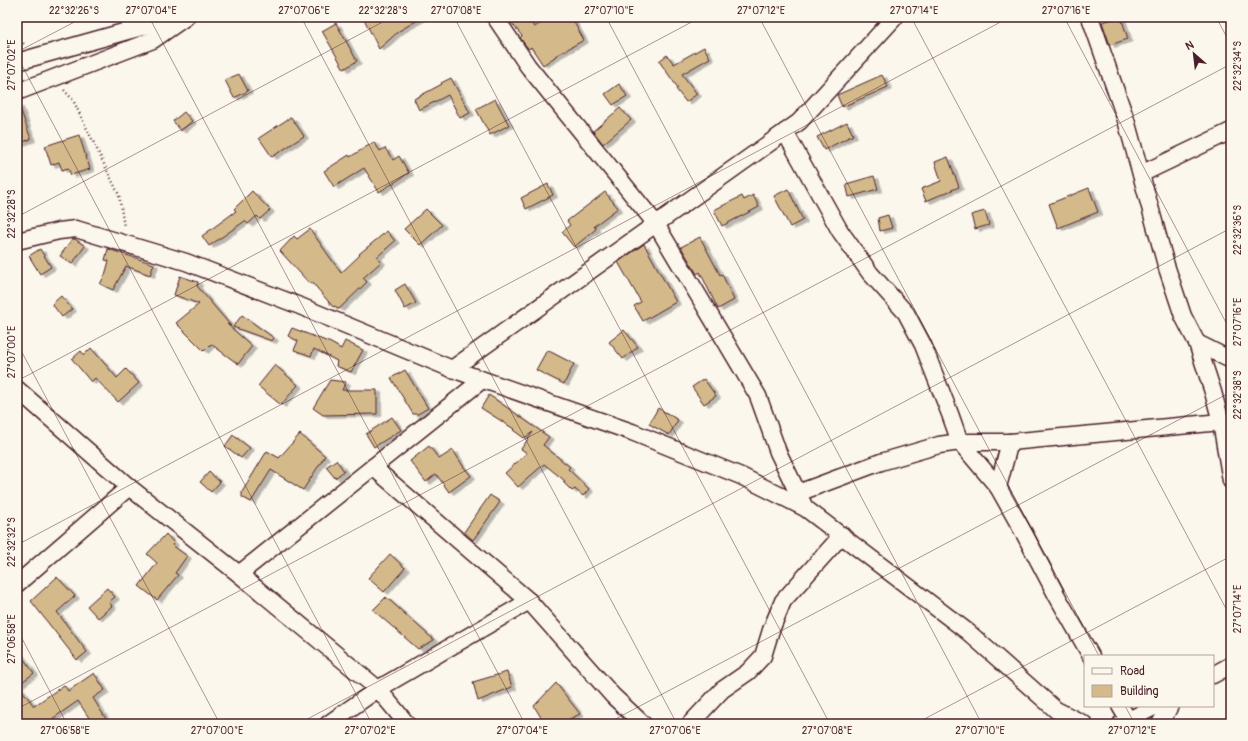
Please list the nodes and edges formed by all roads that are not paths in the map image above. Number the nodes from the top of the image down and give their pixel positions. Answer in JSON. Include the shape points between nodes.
{"nodes":[{"id":1,"x":177,"y":17,"type":"edge"},
{"id":2,"x":186,"y":17,"type":"edge"},
{"id":3,"x":495,"y":17,"type":"edge"},
{"id":4,"x":895,"y":17,"type":"edge"},
{"id":5,"x":1090,"y":17,"type":"edge"},
{"id":6,"x":90,"y":41,"type":"junction"},
{"id":7,"x":17,"y":62,"type":"edge"},
{"id":8,"x":82,"y":66,"type":"junction"},
{"id":9,"x":17,"y":92,"type":"edge"},
{"id":10,"x":1231,"y":131,"type":"edge"},
{"id":11,"x":785,"y":132,"type":"junction"},
{"id":12,"x":1141,"y":174,"type":"junction"},
{"id":13,"x":656,"y":224,"type":"junction"},
{"id":14,"x":17,"y":241,"type":"edge"},
{"id":15,"x":1197,"y":343,"type":"junction"},
{"id":16,"x":1231,"y":360,"type":"edge"},
{"id":17,"x":452,"y":370,"type":"junction"},
{"id":18,"x":482,"y":380,"type":"junction"},
{"id":19,"x":17,"y":389,"type":"edge"},
{"id":20,"x":1221,"y":422,"type":"junction"},
{"id":21,"x":960,"y":442,"type":"junction"},
{"id":22,"x":1010,"y":442,"type":"junction"},
{"id":23,"x":373,"y":467,"type":"junction"},
{"id":24,"x":1230,"y":476,"type":"edge"},
{"id":25,"x":129,"y":487,"type":"junction"},
{"id":26,"x":998,"y":487,"type":"junction"},
{"id":27,"x":798,"y":493,"type":"junction"},
{"id":28,"x":805,"y":508,"type":"junction"},
{"id":29,"x":842,"y":535,"type":"junction"},
{"id":30,"x":239,"y":574,"type":"junction"},
{"id":31,"x":17,"y":584,"type":"edge"},
{"id":32,"x":529,"y":601,"type":"junction"},
{"id":33,"x":1090,"y":655,"type":"edge"},
{"id":34,"x":1231,"y":665,"type":"edge"},
{"id":35,"x":1214,"y":674,"type":"edge"},
{"id":36,"x":378,"y":689,"type":"junction"},
{"id":37,"x":1120,"y":707,"type":"edge"},
{"id":38,"x":1154,"y":707,"type":"edge"},
{"id":39,"x":1169,"y":707,"type":"edge"},
{"id":40,"x":1125,"y":723,"type":"edge"},
{"id":41,"x":328,"y":724,"type":"edge"},
{"id":42,"x":407,"y":724,"type":"edge"},
{"id":43,"x":643,"y":724,"type":"edge"},
{"id":44,"x":690,"y":724,"type":"edge"},
{"id":45,"x":1084,"y":724,"type":"edge"},
{"id":46,"x":1160,"y":724,"type":"edge"}],
"edges":[{"from":1,"to":6,"type":"street"},
{"from":2,"to":8,"type":"street","via":[[153,40]]},
{"from":3,"to":13,"type":"street","via":[[528,66]]},
{"from":4,"to":11,"type":"street","via":[[799,122]]},
{"from":5,"to":12,"type":"street","via":[[1126,120]]},
{"from":6,"to":7,"type":"street"},
{"from":6,"to":8,"type":"street"},
{"from":8,"to":9,"type":"street"},
{"from":10,"to":12,"type":"street"},
{"from":11,"to":13,"type":"street"},
{"from":11,"to":21,"type":"street","via":[[840,231],[870,273],[906,313],[923,345]]},
{"from":12,"to":15,"type":"street","via":[[1166,265],[1183,316]]},
{"from":13,"to":17,"type":"street"},
{"from":13,"to":27,"type":"street","via":[[758,396],[778,452]]},
{"from":14,"to":17,"type":"street","via":[[76,229],[127,244],[186,262],[300,306]]},
{"from":15,"to":16,"type":"street"},
{"from":15,"to":20,"type":"street"},
{"from":17,"to":18,"type":"street"},
{"from":18,"to":23,"type":"street"},
{"from":18,"to":28,"type":"street","via":[[632,432],[741,476]]},
{"from":19,"to":25,"type":"street"},
{"from":20,"to":22,"type":"street"},
{"from":20,"to":24,"type":"street"},
{"from":21,"to":22,"type":"street"},
{"from":21,"to":26,"type":"street"},
{"from":21,"to":27,"type":"street","via":[[912,452]]},
{"from":22,"to":26,"type":"street"},
{"from":23,"to":30,"type":"street"},
{"from":23,"to":32,"type":"street"},
{"from":25,"to":30,"type":"street"},
{"from":25,"to":31,"type":"street"},
{"from":26,"to":33,"type":"street"},
{"from":27,"to":28,"type":"street"},
{"from":28,"to":29,"type":"street"},
{"from":29,"to":44,"type":"street","via":[[783,601],[763,656],[748,672],[722,690]]},
{"from":29,"to":45,"type":"street","via":[[968,632],[1056,710]]},
{"from":30,"to":36,"type":"street"},
{"from":32,"to":36,"type":"street"},
{"from":32,"to":43,"type":"street","via":[[613,696]]},
{"from":34,"to":35,"type":"street"},
{"from":36,"to":41,"type":"street"},
{"from":36,"to":42,"type":"street"},
{"from":37,"to":40,"type":"street"},
{"from":38,"to":40,"type":"street"},
{"from":39,"to":46,"type":"street"}]}
